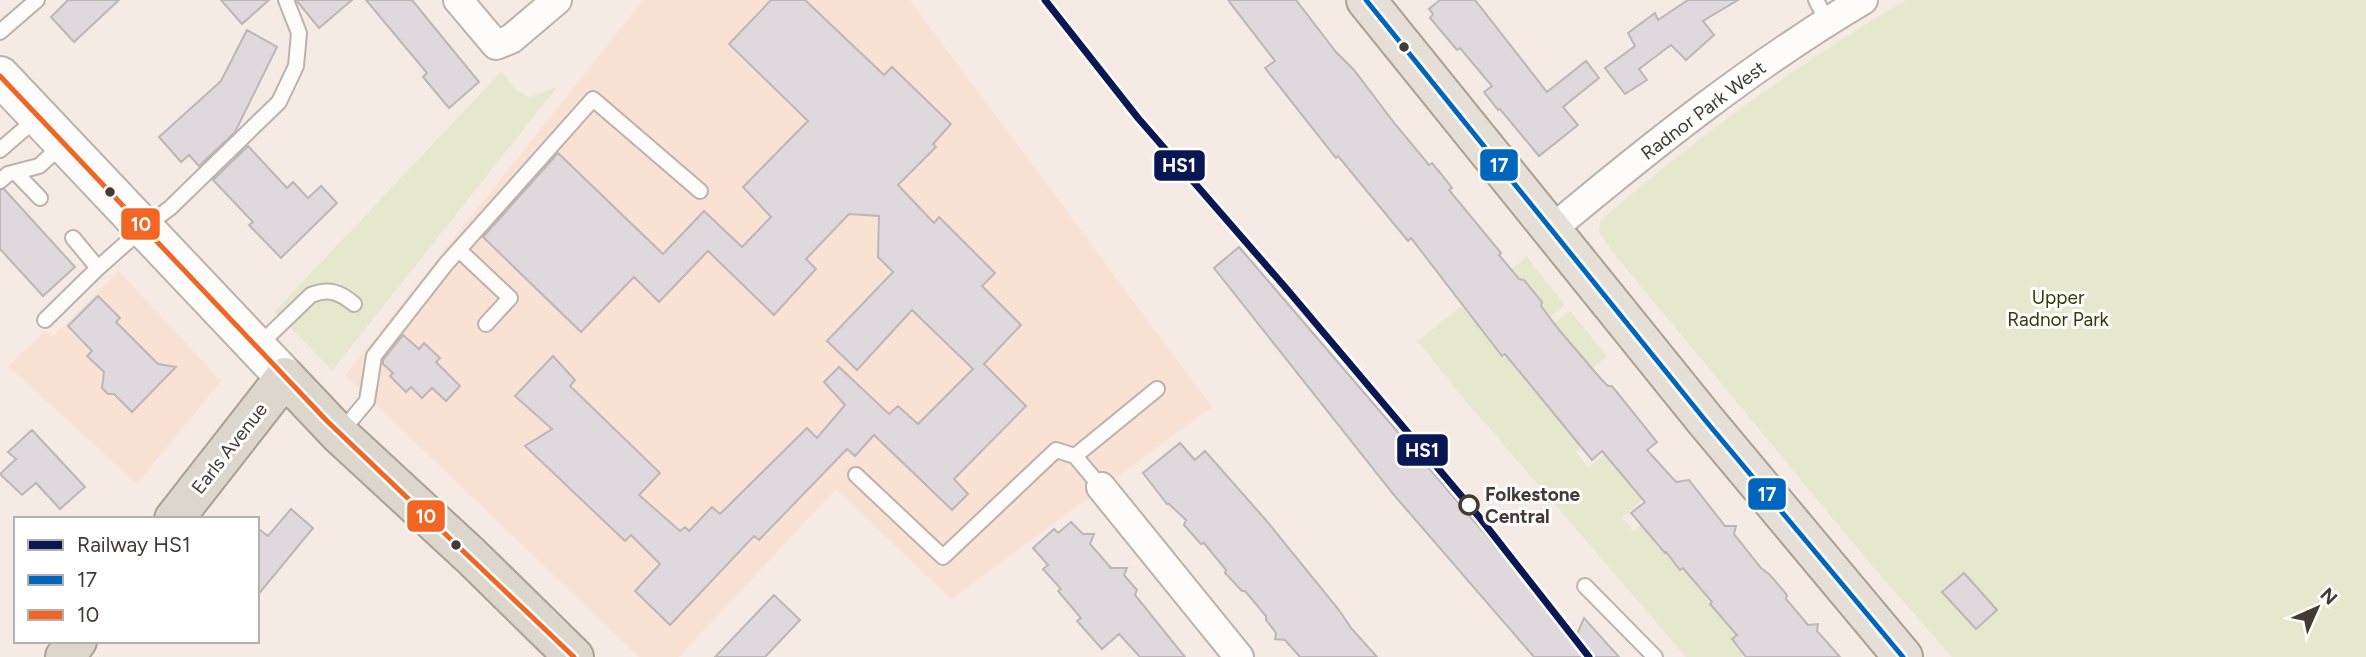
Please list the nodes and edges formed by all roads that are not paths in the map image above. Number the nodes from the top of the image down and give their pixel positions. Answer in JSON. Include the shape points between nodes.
{"nodes":[{"id":1,"x":37,"y":0,"type":"edge"},
{"id":2,"x":286,"y":0,"type":"edge"},
{"id":3,"x":458,"y":0,"type":"edge"},
{"id":4,"x":557,"y":0,"type":"edge"},
{"id":5,"x":1366,"y":0,"type":"edge"},
{"id":6,"x":1863,"y":0,"type":"edge"},
{"id":7,"x":1822,"y":10,"type":"edge"},
{"id":8,"x":0,"y":32,"type":"edge"},
{"id":9,"x":0,"y":76,"type":"edge"},
{"id":10,"x":38,"y":117,"type":"junction"},
{"id":11,"x":63,"y":144,"type":"junction"},
{"id":12,"x":0,"y":150,"type":"edge"},
{"id":13,"x":15,"y":172,"type":"junction"},
{"id":14,"x":0,"y":181,"type":"edge"},
{"id":15,"x":700,"y":191,"type":"dead end"},
{"id":16,"x":40,"y":198,"type":"dead end"},
{"id":17,"x":143,"y":228,"type":"junction"},
{"id":18,"x":1551,"y":230,"type":"junction"},
{"id":19,"x":73,"y":238,"type":"dead end"},
{"id":20,"x":460,"y":250,"type":"junction"},
{"id":21,"x":98,"y":268,"type":"junction"},
{"id":22,"x":354,"y":304,"type":"dead end"},
{"id":23,"x":45,"y":320,"type":"dead end"},
{"id":24,"x":486,"y":324,"type":"dead end"},
{"id":25,"x":256,"y":348,"type":"junction"},
{"id":26,"x":285,"y":377,"type":"junction"},
{"id":27,"x":1157,"y":389,"type":"dead end"},
{"id":28,"x":339,"y":434,"type":"junction"},
{"id":29,"x":1075,"y":456,"type":"junction"},
{"id":30,"x":856,"y":475,"type":"dead end"},
{"id":31,"x":1101,"y":487,"type":"joint"},
{"id":32,"x":176,"y":517,"type":"edge"},
{"id":33,"x":1585,"y":586,"type":"dead end"},
{"id":34,"x":76,"y":643,"type":"edge"},
{"id":35,"x":65,"y":657,"type":"edge"},
{"id":36,"x":574,"y":657,"type":"edge"},
{"id":37,"x":1239,"y":657,"type":"edge"},
{"id":38,"x":1655,"y":657,"type":"edge"},
{"id":39,"x":1903,"y":657,"type":"edge"}],
"edges":[{"from":1,"to":8,"type":"lane"},
{"from":2,"to":17,"type":"lane","via":[[299,33],[296,66],[279,102],[170,208]]},
{"from":3,"to":4,"type":"street","via":[[496,45],[512,39]]},
{"from":5,"to":18,"type":"main road"},
{"from":6,"to":7,"type":"street","name":"Radnor Park West"},
{"from":7,"to":18,"type":"street","name":"Radnor Park West","via":[[1793,43],[1626,167]]},
{"from":9,"to":10,"type":"main road"},
{"from":10,"to":11,"type":"main road"},
{"from":10,"to":12,"type":"lane"},
{"from":11,"to":13,"type":"lane","via":[[39,166]]},
{"from":11,"to":17,"type":"main road"},
{"from":13,"to":14,"type":"lane"},
{"from":13,"to":16,"type":"lane"},
{"from":15,"to":20,"type":"lane","via":[[593,99]]},
{"from":17,"to":21,"type":"lane"},
{"from":17,"to":25,"type":"main road"},
{"from":18,"to":39,"type":"main road"},
{"from":19,"to":21,"type":"lane"},
{"from":20,"to":24,"type":"lane","via":[[510,298]]},
{"from":20,"to":28,"type":"lane","via":[[374,356],[367,401]]},
{"from":21,"to":23,"type":"lane"},
{"from":22,"to":25,"type":"lane","via":[[334,292],[311,295]]},
{"from":25,"to":26,"type":"main road"},
{"from":26,"to":28,"type":"highway"},
{"from":26,"to":32,"type":"highway","name":"Earls Avenue"},
{"from":27,"to":29,"type":"lane"},
{"from":28,"to":36,"type":"highway"},
{"from":29,"to":30,"type":"lane","via":[[1056,450],[943,557]]},
{"from":29,"to":31,"type":"lane"},
{"from":31,"to":37,"type":"street"},
{"from":33,"to":38,"type":"lane"},
{"from":34,"to":35,"type":"highway"}]}
